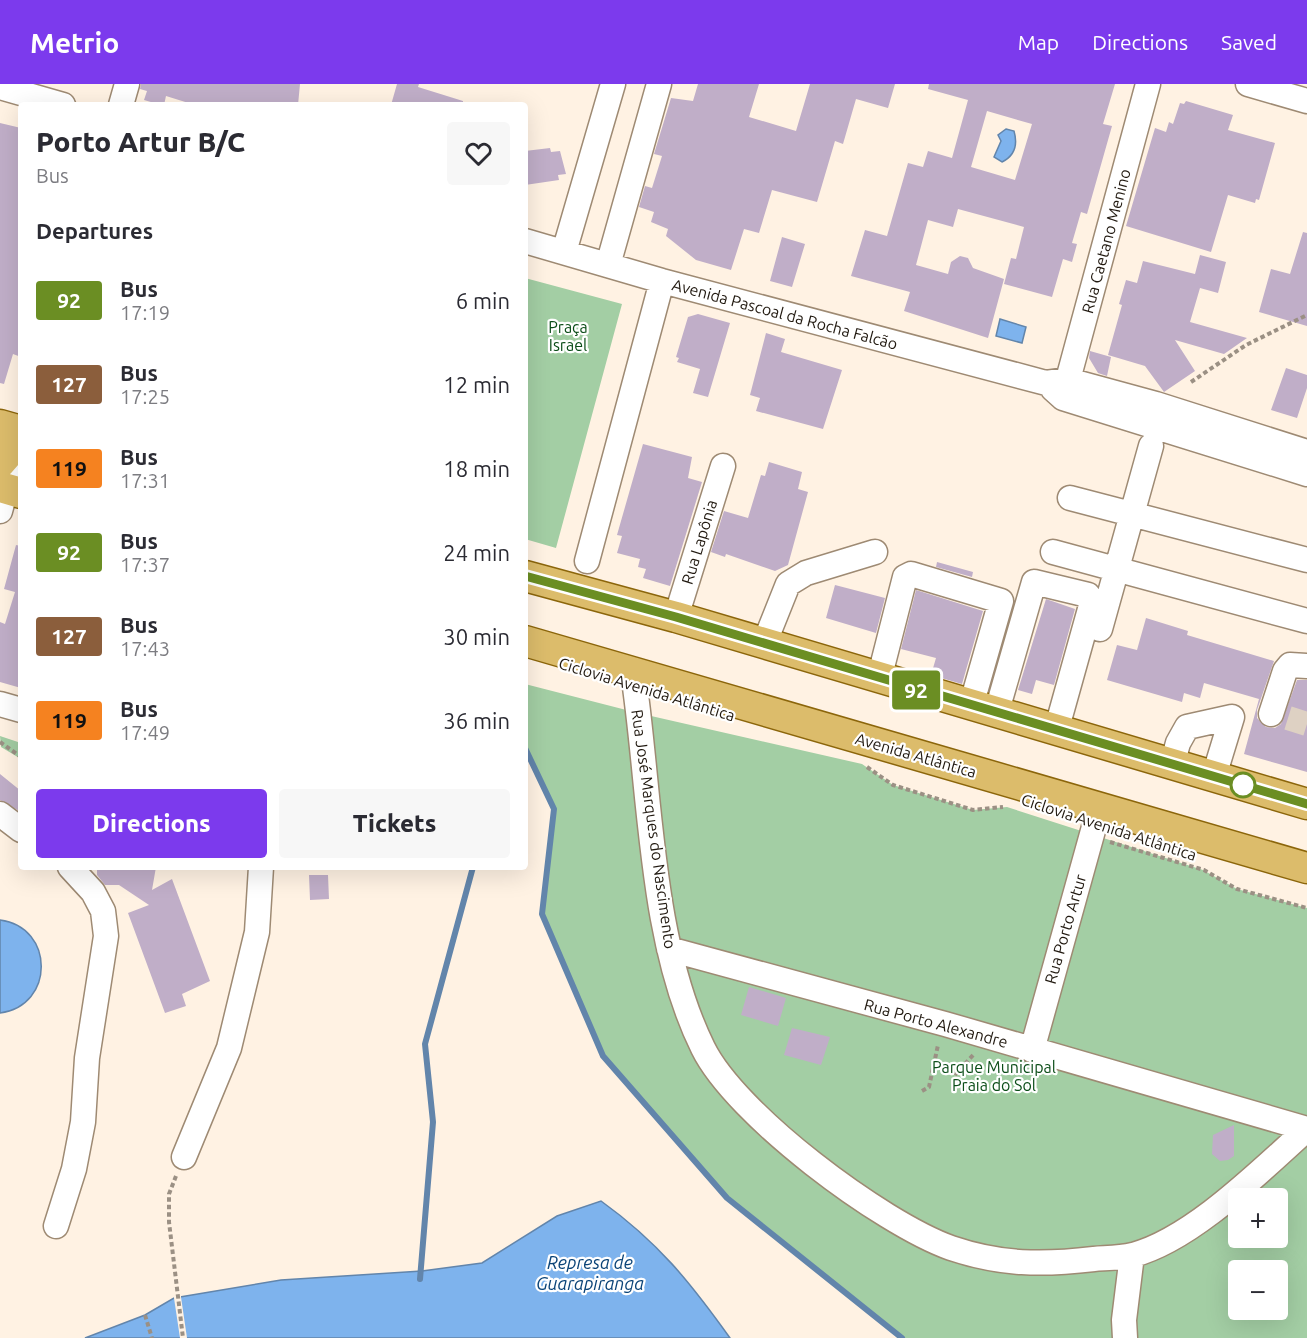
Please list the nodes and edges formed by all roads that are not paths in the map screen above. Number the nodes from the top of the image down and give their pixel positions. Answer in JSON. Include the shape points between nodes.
{"nodes":[{"id":1,"x":127,"y":84,"type":"edge"},
{"id":2,"x":613,"y":84,"type":"edge"},
{"id":3,"x":659,"y":84,"type":"edge"},
{"id":4,"x":1149,"y":84,"type":"edge"},
{"id":5,"x":1248,"y":84,"type":"edge"},
{"id":6,"x":0,"y":87,"type":"edge"},
{"id":7,"x":1307,"y":101,"type":"edge"},
{"id":8,"x":52,"y":102,"type":"edge"},
{"id":9,"x":122,"y":102,"type":"edge"},
{"id":10,"x":528,"y":242,"type":"edge"},
{"id":11,"x":564,"y":252,"type":"junction"},
{"id":12,"x":608,"y":265,"type":"junction"},
{"id":13,"x":662,"y":281,"type":"junction"},
{"id":14,"x":1059,"y":387,"type":"junction"},
{"id":15,"x":0,"y":425,"type":"edge"},
{"id":16,"x":18,"y":430,"type":"edge"},
{"id":17,"x":18,"y":437,"type":"edge"},
{"id":18,"x":1151,"y":446,"type":"dead end"},
{"id":19,"x":1307,"y":452,"type":"edge"},
{"id":20,"x":723,"y":466,"type":"dead end"},
{"id":21,"x":1307,"y":474,"type":"edge"},
{"id":22,"x":7,"y":484,"type":"edge"},
{"id":23,"x":1070,"y":498,"type":"dead end"},
{"id":24,"x":1132,"y":514,"type":"junction"},
{"id":25,"x":875,"y":552,"type":"dead end"},
{"id":26,"x":1053,"y":552,"type":"dead end"},
{"id":27,"x":1307,"y":560,"type":"edge"},
{"id":28,"x":586,"y":561,"type":"dead end"},
{"id":29,"x":1116,"y":569,"type":"junction"},
{"id":30,"x":528,"y":577,"type":"edge"},
{"id":31,"x":676,"y":617,"type":"junction"},
{"id":32,"x":1307,"y":621,"type":"edge"},
{"id":33,"x":528,"y":642,"type":"edge"},
{"id":34,"x":764,"y":644,"type":"junction"},
{"id":35,"x":1307,"y":666,"type":"edge"},
{"id":36,"x":633,"y":673,"type":"junction"},
{"id":37,"x":879,"y":679,"type":"junction"},
{"id":38,"x":0,"y":704,"type":"edge"},
{"id":39,"x":18,"y":709,"type":"edge"},
{"id":40,"x":984,"y":710,"type":"junction"},
{"id":41,"x":1232,"y":717,"type":"junction"},
{"id":42,"x":1063,"y":733,"type":"junction"},
{"id":43,"x":1172,"y":765,"type":"junction"},
{"id":44,"x":1214,"y":776,"type":"junction"},
{"id":45,"x":1307,"y":804,"type":"edge"},
{"id":46,"x":0,"y":814,"type":"edge"},
{"id":47,"x":1095,"y":823,"type":"junction"},
{"id":48,"x":18,"y":828,"type":"edge"},
{"id":49,"x":1307,"y":868,"type":"edge"},
{"id":50,"x":73,"y":870,"type":"edge"},
{"id":51,"x":261,"y":870,"type":"edge"},
{"id":52,"x":669,"y":949,"type":"junction"},
{"id":53,"x":1032,"y":1050,"type":"junction"},
{"id":54,"x":1307,"y":1129,"type":"edge"},
{"id":55,"x":184,"y":1157,"type":"road end"},
{"id":56,"x":56,"y":1226,"type":"dead end"},
{"id":57,"x":1132,"y":1255,"type":"junction"},
{"id":58,"x":1121,"y":1332,"type":"edge"}],
"edges":[{"from":1,"to":9,"type":"street"},
{"from":2,"to":11,"type":"street"},
{"from":3,"to":12,"type":"street"},
{"from":4,"to":14,"type":"street","name":"Rua Caetano Menino"},
{"from":5,"to":7,"type":"street"},
{"from":6,"to":8,"type":"street"},
{"from":10,"to":11,"type":"street","name":"Avenida Pascoal da Rocha Falcão"},
{"from":11,"to":12,"type":"street","name":"Avenida Pascoal da Rocha Falcão"},
{"from":12,"to":13,"type":"street","name":"Avenida Pascoal da Rocha Falcão"},
{"from":13,"to":14,"type":"street","name":"Avenida Pascoal da Rocha Falcão"},
{"from":13,"to":28,"type":"street"},
{"from":14,"to":19,"type":"street","name":"Avenida Pascoal da Rocha Falcão","via":[[1156,404]]},
{"from":14,"to":21,"type":"street","name":"Avenida Pascoal da Rocha Falcão"},
{"from":15,"to":16,"type":"main road"},
{"from":17,"to":22,"type":"main road"},
{"from":18,"to":24,"type":"street"},
{"from":20,"to":31,"type":"street","name":"Rua Lapônia"},
{"from":23,"to":24,"type":"street"},
{"from":24,"to":27,"type":"street"},
{"from":24,"to":29,"type":"street"},
{"from":25,"to":34,"type":"street","via":[[806,573],[788,584]]},
{"from":26,"to":29,"type":"street"},
{"from":29,"to":32,"type":"street"},
{"from":29,"to":42,"type":"street"},
{"from":30,"to":31,"type":"main road"},
{"from":31,"to":34,"type":"main road"},
{"from":33,"to":36,"type":"main road","name":"Avenida Atlântica"},
{"from":34,"to":37,"type":"main road"},
{"from":35,"to":41,"type":"street","via":[[1290,665],[1285,671],[1280,716]]},
{"from":36,"to":47,"type":"main road","name":"Avenida Atlântica"},
{"from":36,"to":52,"type":"street","name":"Rua José Marques do Nascimento"},
{"from":37,"to":40,"type":"main road"},
{"from":37,"to":40,"type":"street","via":[[905,577],[911,574],[1001,601]]},
{"from":38,"to":39,"type":"street"},
{"from":40,"to":42,"type":"main road"},
{"from":40,"to":42,"type":"street","via":[[1034,582],[1088,595],[1092,602]]},
{"from":41,"to":43,"type":"street","via":[[1187,727]]},
{"from":41,"to":44,"type":"street"},
{"from":42,"to":43,"type":"main road"},
{"from":43,"to":44,"type":"main road"},
{"from":44,"to":45,"type":"main road"},
{"from":46,"to":48,"type":"street"},
{"from":47,"to":49,"type":"main road","name":"Avenida Atlântica"},
{"from":47,"to":53,"type":"street","name":"Rua Porto Artur"},
{"from":50,"to":56,"type":"street","via":[[93,892],[103,911],[106,936],[87,1058],[82,1122],[74,1168]]},
{"from":51,"to":55,"type":"street","via":[[257,932],[229,1048]]},
{"from":52,"to":53,"type":"street","name":"Rua Porto Alexandre"},
{"from":52,"to":57,"type":"street","name":"Rua José Marques do Nascimento","via":[[704,1050],[736,1094],[779,1136],[897,1221],[951,1248],[1006,1261],[1044,1265]]},
{"from":53,"to":54,"type":"street","name":"Rua Porto Alexandre"},
{"from":54,"to":57,"type":"street","name":"Rua José Marques do Nascimento","via":[[1187,1229]]},
{"from":57,"to":58,"type":"street"}]}
